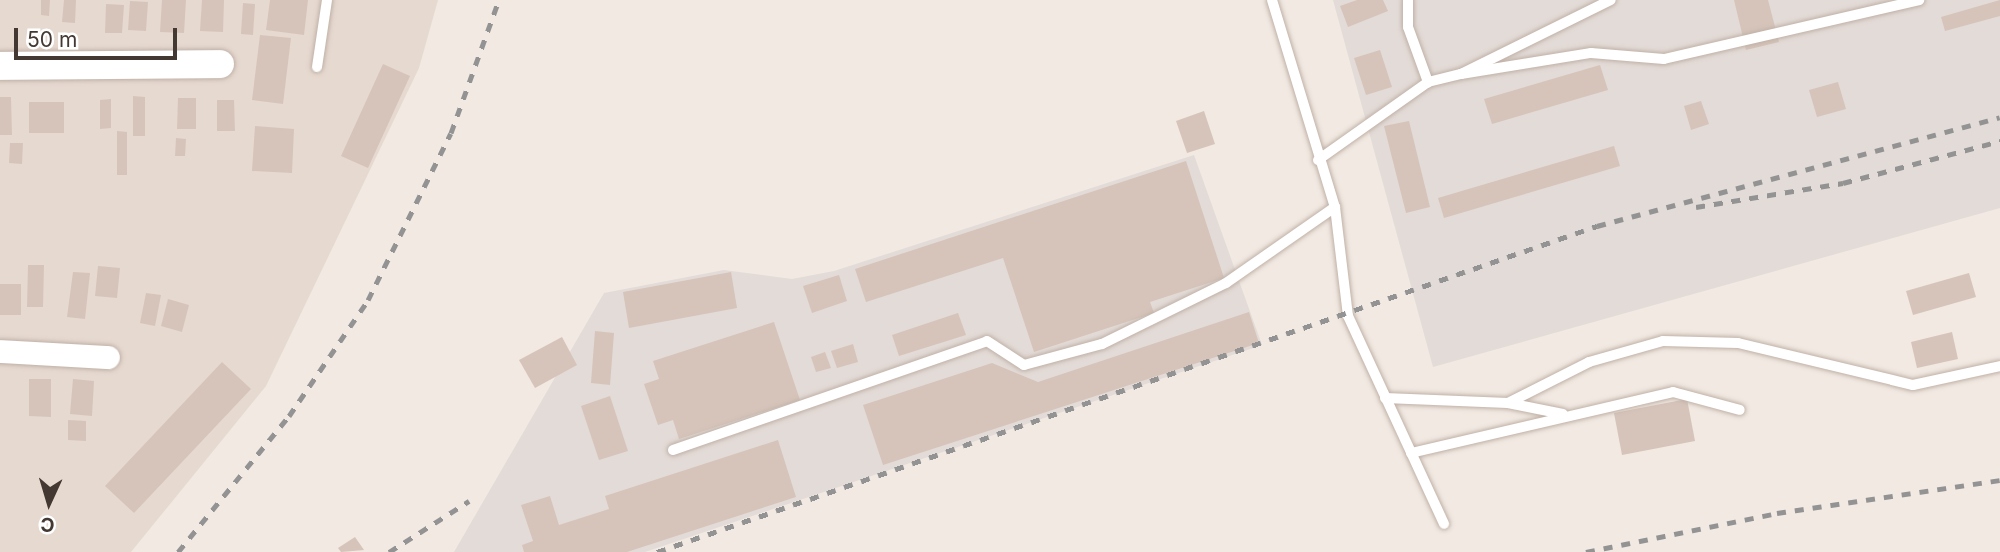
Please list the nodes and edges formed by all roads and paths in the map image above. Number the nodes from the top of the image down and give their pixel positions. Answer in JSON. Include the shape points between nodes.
{"nodes":[{"id":1,"x":327,"y":0,"type":"edge"},
{"id":2,"x":1272,"y":0,"type":"edge"},
{"id":3,"x":1408,"y":0,"type":"edge"},
{"id":4,"x":1611,"y":0,"type":"edge"},
{"id":5,"x":1919,"y":0,"type":"edge"},
{"id":6,"x":0,"y":65,"type":"edge"},
{"id":7,"x":220,"y":65,"type":"dead end"},
{"id":8,"x":317,"y":67,"type":"dead end"},
{"id":9,"x":1461,"y":74,"type":"junction"},
{"id":10,"x":1428,"y":82,"type":"junction"},
{"id":11,"x":1318,"y":160,"type":"junction"},
{"id":12,"x":1335,"y":207,"type":"junction"},
{"id":13,"x":0,"y":351,"type":"edge"},
{"id":14,"x":108,"y":357,"type":"dead end"},
{"id":15,"x":2000,"y":366,"type":"edge"},
{"id":16,"x":1385,"y":398,"type":"junction"},
{"id":17,"x":1508,"y":403,"type":"junction"},
{"id":18,"x":1740,"y":410,"type":"dead end"},
{"id":19,"x":1568,"y":414,"type":"junction"},
{"id":20,"x":674,"y":450,"type":"dead end"},
{"id":21,"x":1411,"y":453,"type":"junction"},
{"id":22,"x":1444,"y":524,"type":"dead end"}],
"edges":[{"from":1,"to":8,"type":"lane"},
{"from":2,"to":11,"type":"lane"},
{"from":3,"to":10,"type":"lane","via":[[1408,27]]},
{"from":4,"to":9,"type":"lane"},
{"from":5,"to":9,"type":"lane","via":[[1664,59],[1591,53]]},
{"from":6,"to":7,"type":"street"},
{"from":9,"to":10,"type":"lane"},
{"from":10,"to":11,"type":"lane"},
{"from":11,"to":12,"type":"lane"},
{"from":12,"to":16,"type":"lane","via":[[1348,316]]},
{"from":12,"to":20,"type":"lane","via":[[1226,283],[1102,344],[1024,365],[987,341]]},
{"from":13,"to":14,"type":"street"},
{"from":15,"to":17,"type":"lane","via":[[1913,385],[1738,343],[1663,341],[1589,362]]},
{"from":16,"to":17,"type":"lane"},
{"from":16,"to":21,"type":"lane"},
{"from":17,"to":19,"type":"lane"},
{"from":18,"to":19,"type":"lane","via":[[1673,392]]},
{"from":19,"to":21,"type":"lane"},
{"from":21,"to":22,"type":"lane"}]}
